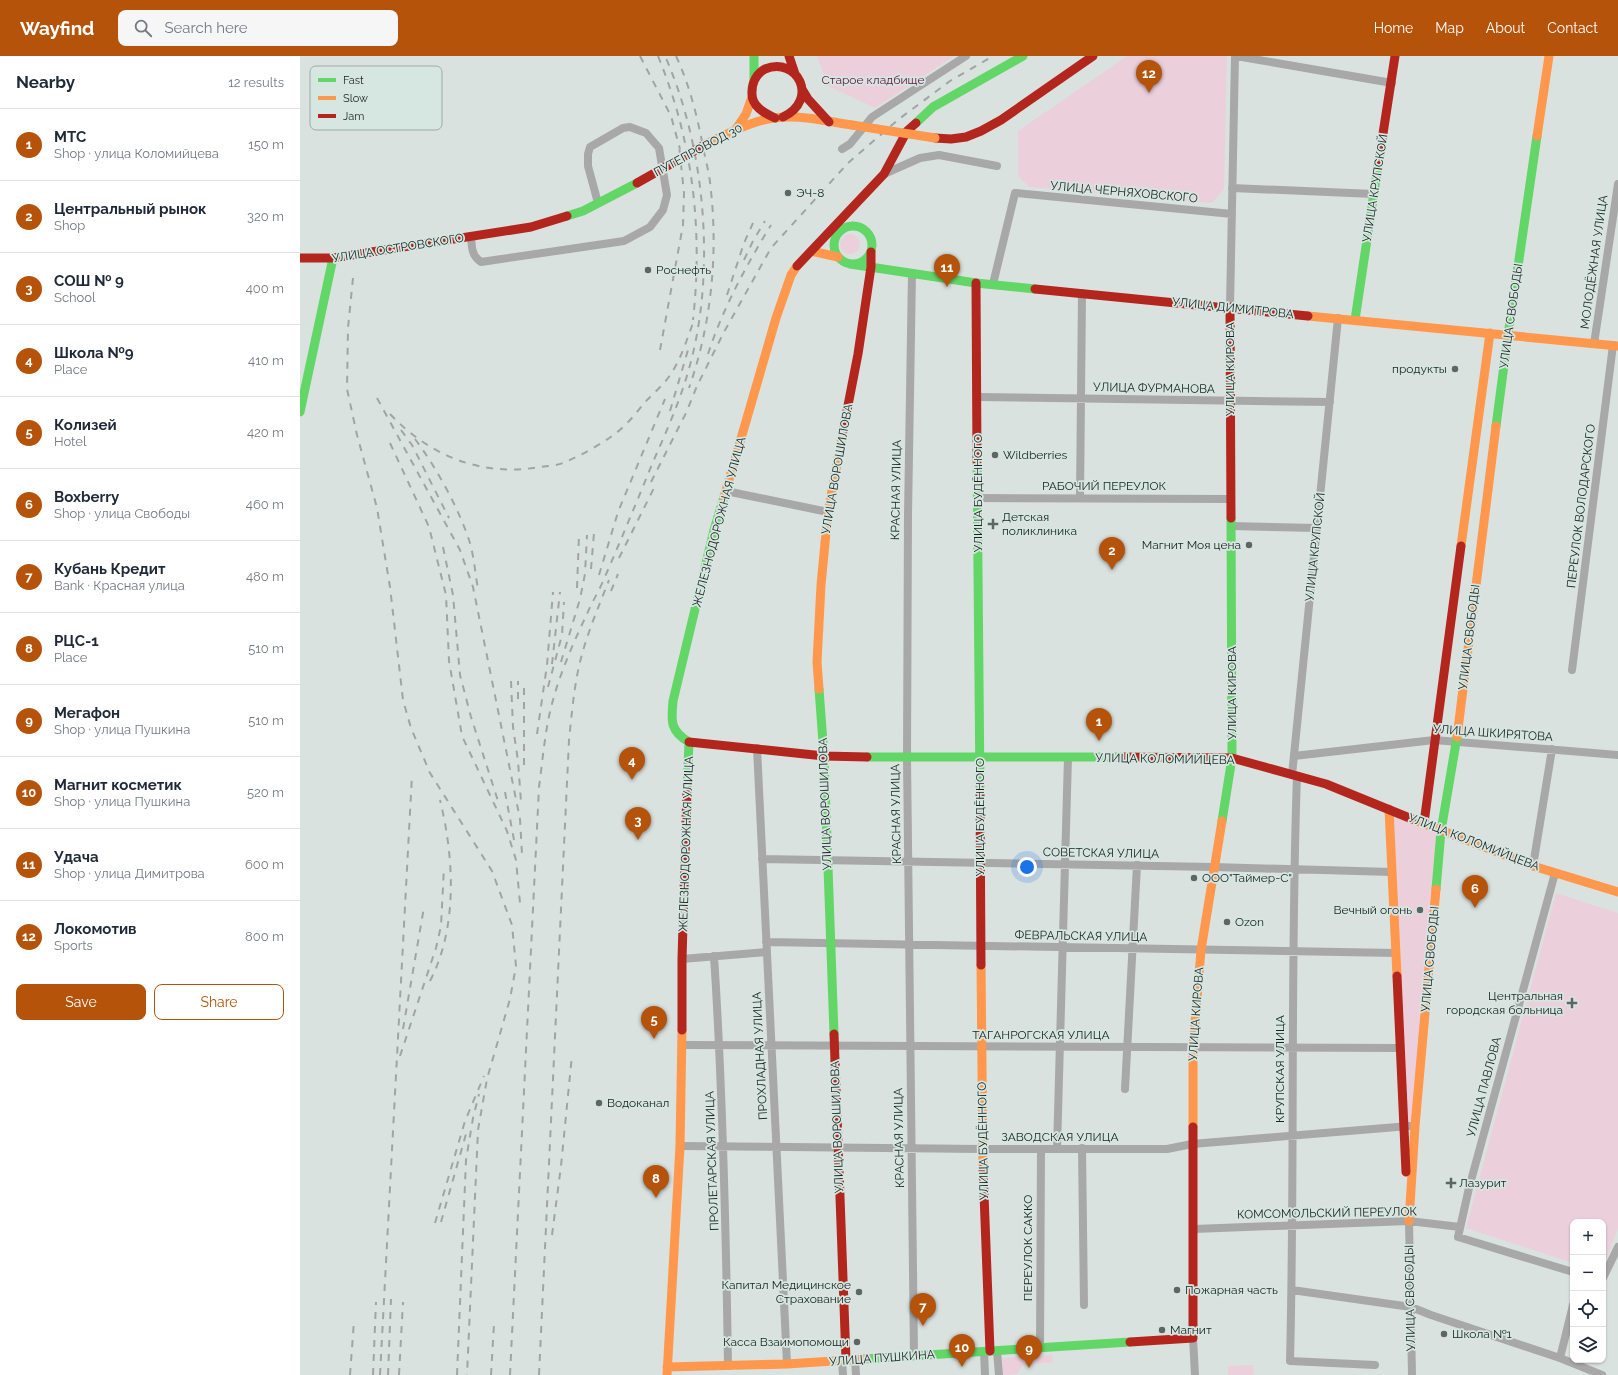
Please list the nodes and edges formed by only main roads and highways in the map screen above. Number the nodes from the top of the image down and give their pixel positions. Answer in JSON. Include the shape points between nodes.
{"nodes":[{"id":1,"x":754,"y":56,"type":"edge"},
{"id":2,"x":790,"y":56,"type":"edge"},
{"id":3,"x":1023,"y":56,"type":"edge"},
{"id":4,"x":1093,"y":56,"type":"edge"},
{"id":5,"x":1395,"y":56,"type":"edge"},
{"id":6,"x":1549,"y":56,"type":"edge"},
{"id":7,"x":795,"y":74,"type":"junction"},
{"id":8,"x":754,"y":80,"type":"junction"},
{"id":9,"x":802,"y":89,"type":"junction"},
{"id":10,"x":752,"y":98,"type":"junction"},
{"id":11,"x":779,"y":117,"type":"junction"},
{"id":12,"x":829,"y":122,"type":"junction"},
{"id":13,"x":736,"y":129,"type":"junction"},
{"id":14,"x":846,"y":215,"type":"junction"},
{"id":15,"x":837,"y":235,"type":"junction"},
{"id":16,"x":471,"y":236,"type":"joint"},
{"id":17,"x":811,"y":250,"type":"junction"},
{"id":18,"x":871,"y":252,"type":"junction"},
{"id":19,"x":838,"y":257,"type":"junction"},
{"id":20,"x":300,"y":258,"type":"edge"},
{"id":21,"x":333,"y":258,"type":"junction"},
{"id":22,"x":850,"y":264,"type":"junction"},
{"id":23,"x":871,"y":267,"type":"junction"},
{"id":24,"x":976,"y":283,"type":"junction"},
{"id":25,"x":1230,"y":308,"type":"junction"},
{"id":26,"x":1355,"y":320,"type":"junction"},
{"id":27,"x":1490,"y":333,"type":"junction"},
{"id":28,"x":1508,"y":335,"type":"junction"},
{"id":29,"x":1615,"y":346,"type":"edge"},
{"id":30,"x":300,"y":412,"type":"edge"},
{"id":31,"x":689,"y":742,"type":"junction"},
{"id":32,"x":824,"y":756,"type":"junction"},
{"id":33,"x":979,"y":756,"type":"junction"},
{"id":34,"x":1232,"y":758,"type":"junction"},
{"id":35,"x":1389,"y":809,"type":"junction"},
{"id":36,"x":1424,"y":823,"type":"junction"},
{"id":37,"x":1441,"y":831,"type":"junction"},
{"id":38,"x":1618,"y":892,"type":"edge"},
{"id":39,"x":1193,"y":1338,"type":"joint"},
{"id":40,"x":990,"y":1351,"type":"junction"},
{"id":41,"x":848,"y":1360,"type":"junction"},
{"id":42,"x":667,"y":1371,"type":"edge"}],
"edges":[{"from":1,"to":8,"type":"main road"},
{"from":2,"to":7,"type":"main road"},
{"from":3,"to":14,"type":"main road","name":"ЖЕЛЕЗНОДОРОЖНАЯ УЛИЦА","via":[[933,107],[907,131],[884,174]]},
{"from":4,"to":12,"type":"main road","name":"ПУТЕПРОВОД 30","bridge":true,"via":[[1001,120],[966,137],[935,138]]},
{"from":5,"to":26,"type":"main road","name":"УЛИЦА КРУПСКОЙ"},
{"from":6,"to":28,"type":"main road","name":"УЛИЦА СВОБОДЫ"},
{"from":7,"to":8,"type":"main road","via":[[781,66],[773,66],[762,71]]},
{"from":7,"to":9,"type":"main road"},
{"from":8,"to":10,"type":"main road"},
{"from":9,"to":11,"type":"main road","via":[[798,107],[791,113]]},
{"from":9,"to":12,"type":"main road"},
{"from":10,"to":11,"type":"main road","via":[[760,111]]},
{"from":10,"to":13,"type":"main road","via":[[751,107]]},
{"from":11,"to":12,"type":"main road","name":"ПУТЕПРОВОД 30"},
{"from":11,"to":13,"type":"main road","name":"ПУТЕПРОВОД 30"},
{"from":13,"to":16,"type":"main road","name":"ПУТЕПРОВОД 30","bridge":true,"via":[[583,211],[531,227]]},
{"from":14,"to":15,"type":"main road"},
{"from":14,"to":17,"type":"main road","name":"ЖЕЛЕЗНОДОРОЖНАЯ УЛИЦА"},
{"from":15,"to":17,"type":"main road"},
{"from":15,"to":18,"type":"main road","via":[[850,226],[863,229],[872,239]]},
{"from":15,"to":19,"type":"main road","via":[[834,245]]},
{"from":16,"to":21,"type":"main road","name":"УЛИЦА ОСТРОВСКОГО"},
{"from":17,"to":19,"type":"main road"},
{"from":17,"to":31,"type":"main road","name":"ЖЕЛЕЗНОДОРОЖНАЯ УЛИЦА","via":[[791,275],[776,318],[714,530],[673,701],[671,721],[680,737]]},
{"from":18,"to":22,"type":"main road","via":[[863,262]]},
{"from":18,"to":23,"type":"main road","name":"УЛИЦА ВОРОШИЛОВА"},
{"from":19,"to":22,"type":"main road"},
{"from":20,"to":21,"type":"main road","name":"УЛИЦА ОСТРОВСКОГО"},
{"from":21,"to":30,"type":"main road"},
{"from":22,"to":23,"type":"main road","name":"УЛИЦА ДИМИТРОВА"},
{"from":23,"to":24,"type":"main road","name":"УЛИЦА ДИМИТРОВА"},
{"from":23,"to":32,"type":"main road","name":"УЛИЦА ВОРОШИЛОВА","via":[[858,354],[828,512],[817,662]]},
{"from":24,"to":25,"type":"main road","name":"УЛИЦА ДИМИТРОВА"},
{"from":24,"to":33,"type":"main road","name":"УЛИЦА БУДЁННОГО"},
{"from":25,"to":26,"type":"main road","name":"УЛИЦА ДИМИТРОВА"},
{"from":25,"to":34,"type":"main road","name":"УЛИЦА КИРОВА"},
{"from":26,"to":27,"type":"main road","name":"УЛИЦА ДИМИТРОВА"},
{"from":27,"to":28,"type":"main road","name":"УЛИЦА ДИМИТРОВА"},
{"from":27,"to":36,"type":"main road","name":"УЛИЦА СВОБОДЫ"},
{"from":28,"to":29,"type":"main road","name":"УЛИЦА ДИМИТРОВА"},
{"from":28,"to":37,"type":"main road","name":"УЛИЦА СВОБОДЫ","via":[[1456,741]]},
{"from":31,"to":32,"type":"main road","name":"УЛИЦА КОЛОМИЙЦЕВА"},
{"from":31,"to":42,"type":"main road","name":"ЖЕЛЕЗНОДОРОЖНАЯ УЛИЦА","via":[[682,959],[680,1146]]},
{"from":32,"to":33,"type":"main road","name":"УЛИЦА КОЛОМИЙЦЕВА"},
{"from":32,"to":41,"type":"main road","name":"УЛИЦА ВОРОШИЛОВА"},
{"from":33,"to":34,"type":"main road","name":"УЛИЦА КОЛОМИЙЦЕВА"},
{"from":33,"to":40,"type":"main road","name":"УЛИЦА БУДЁННОГО","via":[[982,1149]]},
{"from":34,"to":35,"type":"main road","name":"УЛИЦА КОЛОМИЙЦЕВА","via":[[1326,784]]},
{"from":34,"to":39,"type":"main road","name":"УЛИЦА КИРОВА","via":[[1201,950],[1193,1048]]},
{"from":35,"to":36,"type":"main road","name":"УЛИЦА КОЛОМИЙЦЕВА"},
{"from":35,"to":37,"type":"main road","name":"УЛИЦА СВОБОДЫ","via":[[1409,1221]]},
{"from":36,"to":37,"type":"main road","name":"УЛИЦА КОЛОМИЙЦЕВА"},
{"from":37,"to":38,"type":"main road","name":"УЛИЦА КОЛОМИЙЦЕВА","via":[[1533,866]]},
{"from":39,"to":40,"type":"main road","name":"УЛИЦА ПУШКИНА"},
{"from":40,"to":41,"type":"main road","name":"УЛИЦА ПУШКИНА"},
{"from":41,"to":42,"type":"main road","name":"УЛИЦА ПУШКИНА"}]}
